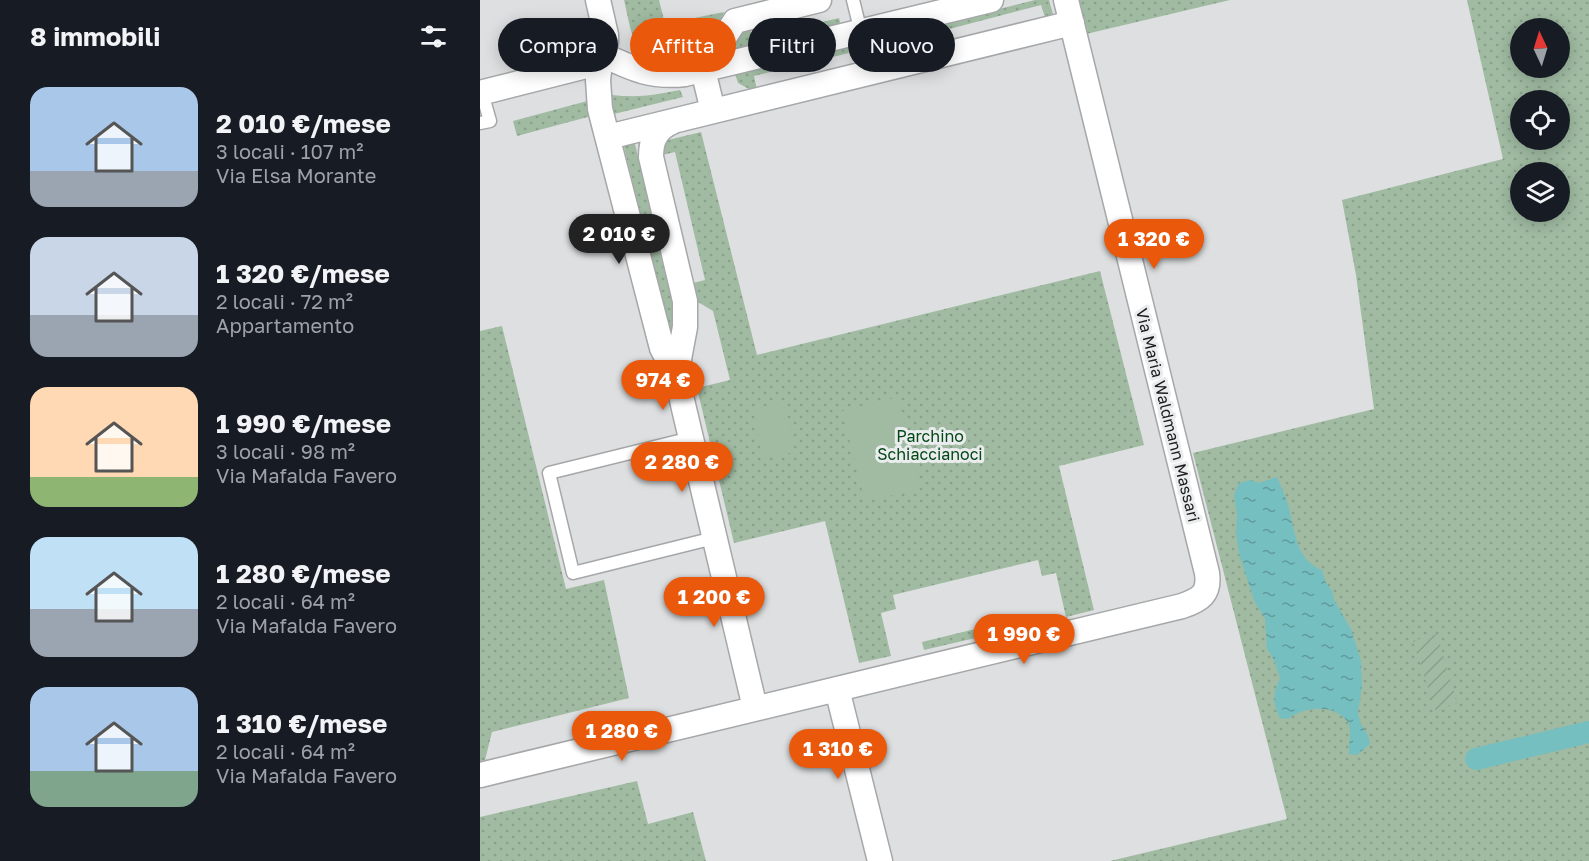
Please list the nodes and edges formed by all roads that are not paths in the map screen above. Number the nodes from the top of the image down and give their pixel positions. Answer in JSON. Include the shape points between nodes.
{"nodes":[{"id":1,"x":598,"y":0,"type":"edge"},
{"id":2,"x":819,"y":0,"type":"edge"},
{"id":3,"x":853,"y":0,"type":"edge"},
{"id":4,"x":991,"y":0,"type":"edge"},
{"id":5,"x":1066,"y":0,"type":"edge"},
{"id":6,"x":603,"y":18,"type":"edge"},
{"id":7,"x":858,"y":18,"type":"edge"},
{"id":8,"x":918,"y":18,"type":"edge"},
{"id":9,"x":736,"y":21,"type":"edge"},
{"id":10,"x":1072,"y":24,"type":"junction"},
{"id":11,"x":848,"y":35,"type":"edge"},
{"id":12,"x":736,"y":62,"type":"edge"},
{"id":13,"x":563,"y":72,"type":"edge"},
{"id":14,"x":599,"y":72,"type":"edge"},
{"id":15,"x":643,"y":72,"type":"edge"},
{"id":16,"x":693,"y":72,"type":"edge"},
{"id":17,"x":703,"y":72,"type":"edge"},
{"id":18,"x":871,"y":73,"type":"joint"},
{"id":19,"x":481,"y":93,"type":"edge"},
{"id":20,"x":713,"y":111,"type":"junction"},
{"id":21,"x":674,"y":121,"type":"junction"},
{"id":22,"x":480,"y":123,"type":"edge"},
{"id":23,"x":608,"y":137,"type":"junction"},
{"id":24,"x":669,"y":227,"type":"junction"},
{"id":25,"x":633,"y":236,"type":"junction"},
{"id":26,"x":676,"y":375,"type":"junction"},
{"id":27,"x":691,"y":438,"type":"junction"},
{"id":28,"x":714,"y":538,"type":"junction"},
{"id":29,"x":837,"y":689,"type":"junction"},
{"id":30,"x":755,"y":708,"type":"junction"},
{"id":31,"x":480,"y":775,"type":"edge"},
{"id":32,"x":880,"y":861,"type":"edge"}],
"edges":[{"from":1,"to":6,"type":"street"},
{"from":2,"to":9,"type":"street"},
{"from":3,"to":7,"type":"lane"},
{"from":4,"to":8,"type":"street"},
{"from":5,"to":10,"type":"street","name":"Via Maria Waldmann Massari"},
{"from":10,"to":18,"type":"street"},
{"from":10,"to":29,"type":"street","name":"Via Maria Waldmann Massari","via":[[1207,573],[1207,588],[1191,603]]},
{"from":11,"to":12,"type":"street"},
{"from":13,"to":19,"type":"street"},
{"from":14,"to":23,"type":"street","via":[[600,109]]},
{"from":15,"to":16,"type":"street"},
{"from":17,"to":20,"type":"street"},
{"from":18,"to":20,"type":"street"},
{"from":19,"to":22,"type":"lane","via":[[490,121]]},
{"from":20,"to":21,"type":"street"},
{"from":21,"to":23,"type":"street"},
{"from":21,"to":24,"type":"street","via":[[657,133],[651,149]]},
{"from":23,"to":25,"type":"street"},
{"from":24,"to":25,"type":"lane"},
{"from":24,"to":26,"type":"street","via":[[685,301],[685,327]]},
{"from":25,"to":26,"type":"street","via":[[662,348]]},
{"from":26,"to":27,"type":"street"},
{"from":27,"to":28,"type":"street"},
{"from":27,"to":28,"type":"lane","via":[[549,473],[573,573]]},
{"from":28,"to":30,"type":"street"},
{"from":29,"to":30,"type":"street"},
{"from":29,"to":32,"type":"street"},
{"from":30,"to":31,"type":"street"}]}
